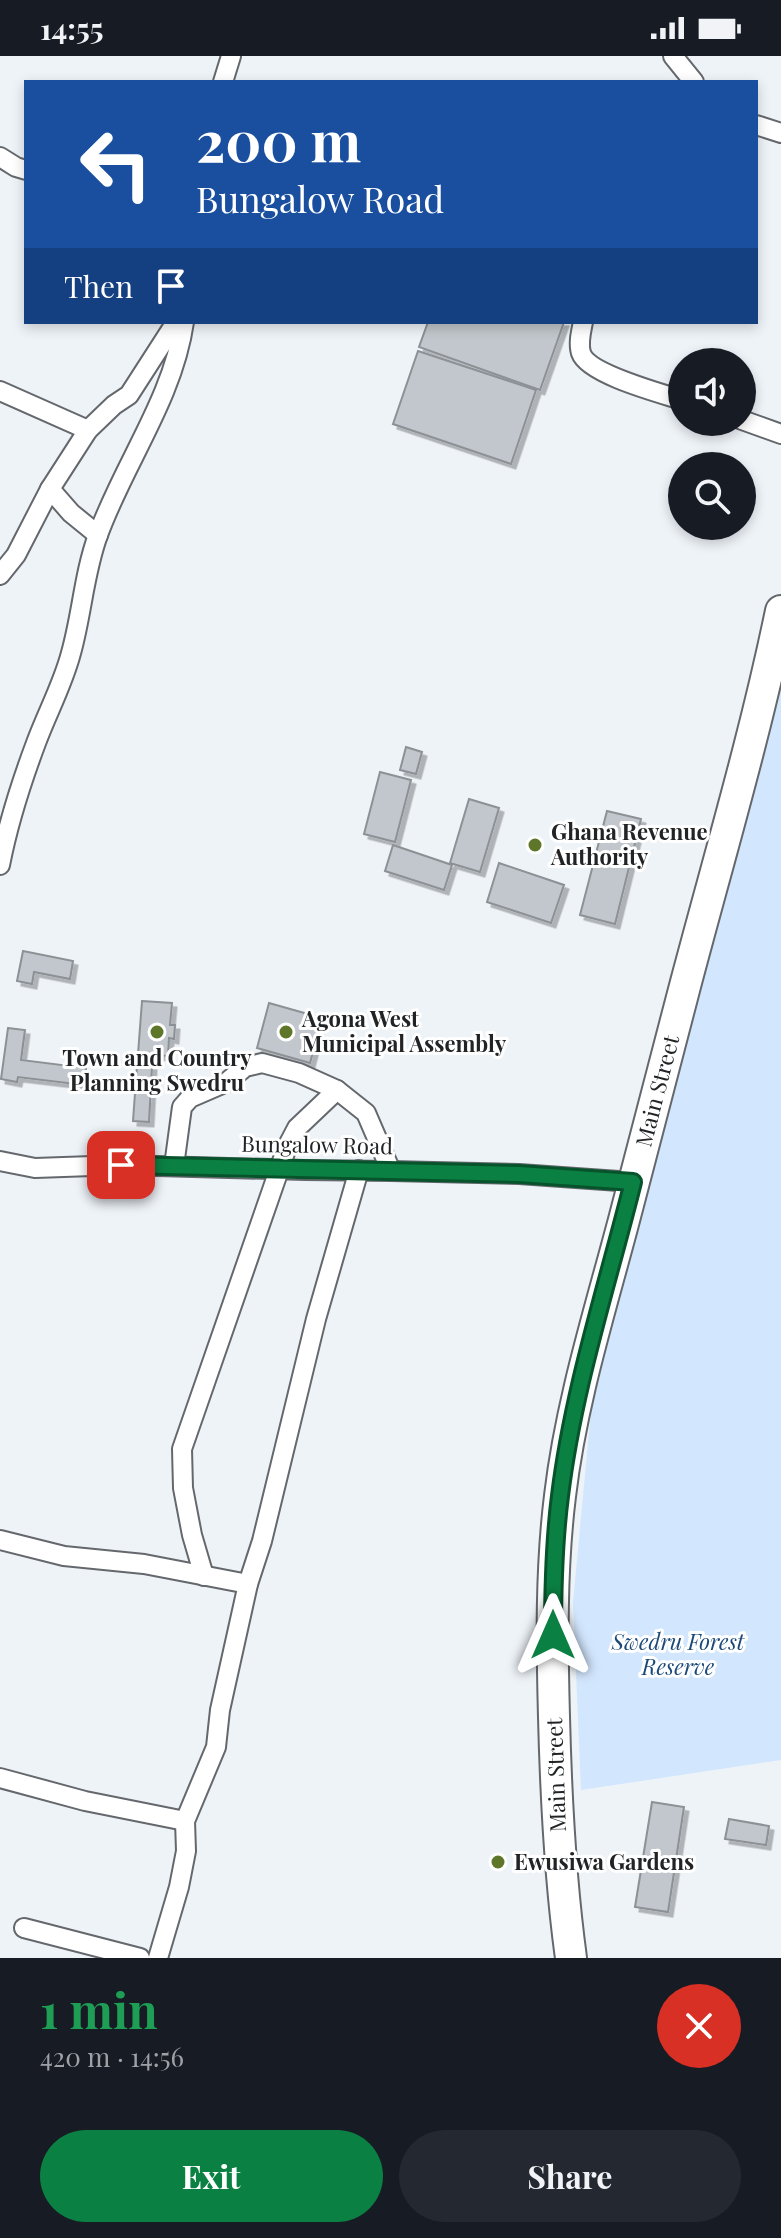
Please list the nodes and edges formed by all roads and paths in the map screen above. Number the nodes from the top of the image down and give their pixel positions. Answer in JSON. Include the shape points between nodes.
{"nodes":[{"id":1,"x":231,"y":56,"type":"edge"},
{"id":2,"x":673,"y":56,"type":"edge"},
{"id":3,"x":224,"y":80,"type":"edge"},
{"id":4,"x":692,"y":80,"type":"edge"},
{"id":5,"x":758,"y":126,"type":"edge"},
{"id":6,"x":781,"y":133,"type":"edge"},
{"id":7,"x":0,"y":157,"type":"edge"},
{"id":8,"x":24,"y":169,"type":"edge"},
{"id":9,"x":175,"y":324,"type":"edge"},
{"id":10,"x":184,"y":324,"type":"edge"},
{"id":11,"x":582,"y":324,"type":"edge"},
{"id":12,"x":0,"y":391,"type":"edge"},
{"id":13,"x":668,"y":396,"type":"edge"},
{"id":14,"x":756,"y":425,"type":"edge"},
{"id":15,"x":88,"y":430,"type":"junction"},
{"id":16,"x":781,"y":434,"type":"edge"},
{"id":17,"x":50,"y":489,"type":"junction"},
{"id":18,"x":98,"y":535,"type":"junction"},
{"id":19,"x":0,"y":575,"type":"edge"},
{"id":20,"x":781,"y":611,"type":"edge"},
{"id":21,"x":0,"y":865,"type":"edge"},
{"id":22,"x":337,"y":1090,"type":"junction"},
{"id":23,"x":0,"y":1148,"type":"edge"},
{"id":24,"x":8,"y":1163,"type":"edge"},
{"id":25,"x":174,"y":1166,"type":"junction"},
{"id":26,"x":279,"y":1170,"type":"junction"},
{"id":27,"x":359,"y":1170,"type":"junction"},
{"id":28,"x":391,"y":1171,"type":"junction"},
{"id":29,"x":633,"y":1182,"type":"junction"},
{"id":30,"x":0,"y":1540,"type":"edge"},
{"id":31,"x":204,"y":1576,"type":"junction"},
{"id":32,"x":248,"y":1584,"type":"junction"},
{"id":33,"x":0,"y":1778,"type":"edge"},
{"id":34,"x":185,"y":1821,"type":"junction"},
{"id":35,"x":24,"y":1928,"type":"dead end"},
{"id":36,"x":140,"y":1958,"type":"edge"},
{"id":37,"x":158,"y":1958,"type":"edge"},
{"id":38,"x":571,"y":1958,"type":"edge"}],
"edges":[{"from":1,"to":3,"type":"street"},
{"from":2,"to":4,"type":"street"},
{"from":5,"to":6,"type":"street"},
{"from":7,"to":8,"type":"street"},
{"from":9,"to":15,"type":"street","via":[[129,395]]},
{"from":10,"to":18,"type":"street","via":[[156,410]]},
{"from":11,"to":13,"type":"street","via":[[581,355],[593,367]]},
{"from":12,"to":15,"type":"street"},
{"from":14,"to":16,"type":"street"},
{"from":15,"to":17,"type":"street"},
{"from":17,"to":18,"type":"street"},
{"from":17,"to":19,"type":"street"},
{"from":18,"to":21,"type":"street","via":[[71,654],[7,829]]},
{"from":20,"to":29,"type":"main road","name":"Main Street"},
{"from":22,"to":25,"type":"street","via":[[262,1063],[245,1067],[182,1107]]},
{"from":22,"to":26,"type":"street","via":[[297,1128]]},
{"from":22,"to":28,"type":"street","via":[[366,1113]]},
{"from":23,"to":24,"type":"street"},
{"from":24,"to":25,"type":"street","name":"Bungalow Road","via":[[35,1168]]},
{"from":25,"to":26,"type":"street","name":"Bungalow Road"},
{"from":26,"to":27,"type":"street","name":"Bungalow Road"},
{"from":26,"to":31,"type":"street","via":[[182,1449],[183,1488]]},
{"from":27,"to":28,"type":"street","name":"Bungalow Road"},
{"from":27,"to":32,"type":"street"},
{"from":28,"to":29,"type":"street","name":"Bungalow Road"},
{"from":29,"to":38,"type":"main road","name":"Main Street","via":[[570,1433],[553,1579],[557,1829]]},
{"from":30,"to":31,"type":"street","via":[[64,1556]]},
{"from":31,"to":32,"type":"street"},
{"from":32,"to":34,"type":"street","via":[[216,1747]]},
{"from":33,"to":34,"type":"street"},
{"from":34,"to":37,"type":"street","via":[[179,1887]]},
{"from":35,"to":36,"type":"street"}]}
